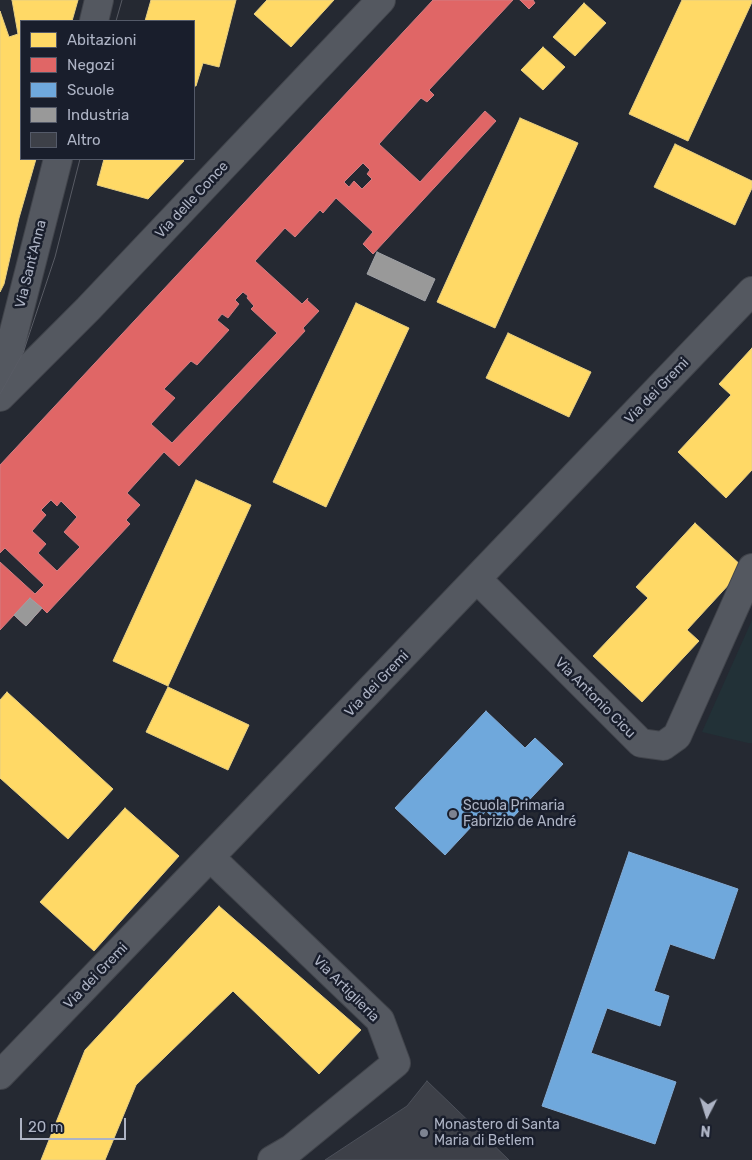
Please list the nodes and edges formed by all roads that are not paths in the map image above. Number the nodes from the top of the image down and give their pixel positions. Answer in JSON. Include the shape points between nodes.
{"nodes":[{"id":1,"x":99,"y":0,"type":"edge"},
{"id":2,"x":381,"y":0,"type":"edge"},
{"id":3,"x":94,"y":20,"type":"edge"},
{"id":4,"x":58,"y":160,"type":"edge"},
{"id":5,"x":752,"y":292,"type":"edge"},
{"id":6,"x":3,"y":351,"type":"edge"},
{"id":7,"x":0,"y":397,"type":"edge"},
{"id":8,"x":752,"y":568,"type":"edge"},
{"id":9,"x":477,"y":579,"type":"junction"},
{"id":10,"x":210,"y":857,"type":"junction"},
{"id":11,"x":0,"y":1075,"type":"edge"},
{"id":12,"x":272,"y":1160,"type":"edge"}],
"edges":[{"from":1,"to":3,"type":"street"},
{"from":2,"to":7,"type":"street","name":"Via delle Conce","via":[[88,310]]},
{"from":4,"to":6,"type":"street","name":"Via Sant'Anna"},
{"from":5,"to":9,"type":"street","name":"Via dei Gremi"},
{"from":8,"to":9,"type":"street","name":"Via Antonio Cicu","via":[[677,736],[663,746],[641,743]]},
{"from":9,"to":10,"type":"street","name":"Via dei Gremi"},
{"from":10,"to":11,"type":"street","name":"Via dei Gremi"},
{"from":10,"to":12,"type":"street","name":"Via Artiglieria","via":[[380,1020],[396,1063],[291,1149]]}]}
